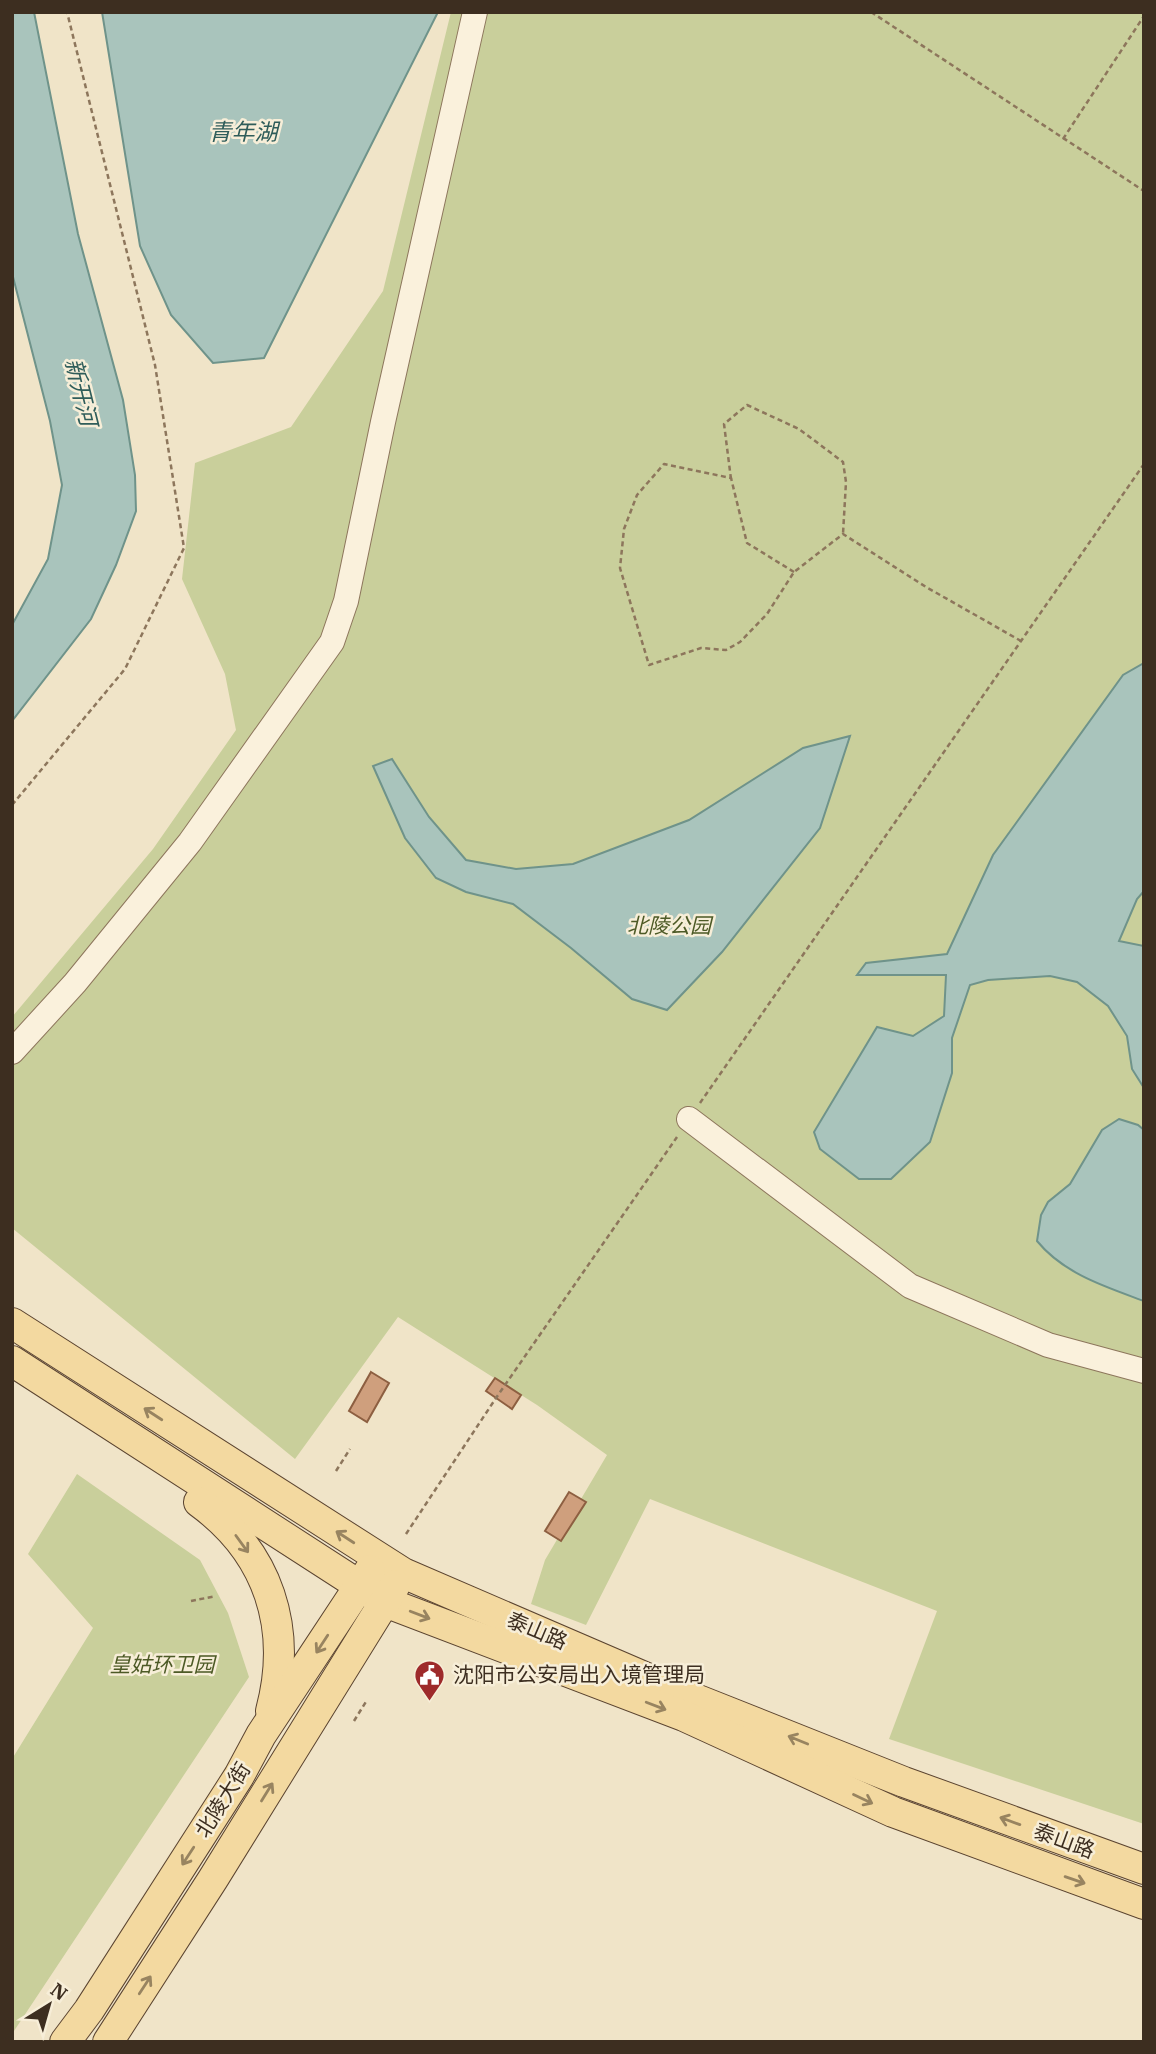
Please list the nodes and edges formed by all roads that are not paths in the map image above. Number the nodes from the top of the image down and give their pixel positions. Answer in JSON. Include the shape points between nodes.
{"nodes":[{"id":1,"x":475,"y":12,"type":"edge"},
{"id":2,"x":12,"y":1052,"type":"edge"},
{"id":3,"x":689,"y":1119,"type":"road end"},
{"id":4,"x":12,"y":1323,"type":"edge"},
{"id":5,"x":15,"y":1363,"type":"edge"},
{"id":6,"x":1144,"y":1371,"type":"edge"},
{"id":7,"x":377,"y":1558,"type":"junction"},
{"id":8,"x":403,"y":1573,"type":"junction"},
{"id":9,"x":359,"y":1586,"type":"junction"},
{"id":10,"x":385,"y":1602,"type":"junction"},
{"id":11,"x":261,"y":1735,"type":"junction"},
{"id":12,"x":1144,"y":1869,"type":"edge"},
{"id":13,"x":1144,"y":1904,"type":"edge"},
{"id":14,"x":65,"y":2042,"type":"edge"},
{"id":15,"x":108,"y":2042,"type":"edge"}],
"edges":[{"from":1,"to":2,"type":"street","via":[[346,601],[331,642],[190,842]]},
{"from":3,"to":6,"type":"street","via":[[910,1286],[1048,1345]]},
{"from":7,"to":4,"type":"main road","name":"泰山路","one_way":true},
{"from":5,"to":9,"type":"main road","name":"泰山路"},
{"from":5,"to":11,"type":"main road","one_way":true,"via":[[86,1430],[220,1517],[253,1559],[276,1612],[279,1645],[277,1686]]},
{"from":7,"to":8,"type":"main road","name":"泰山路"},
{"from":7,"to":9,"type":"main road","name":"北陵大街"},
{"from":8,"to":10,"type":"main road","name":"北陵大街"},
{"from":12,"to":8,"type":"main road","name":"泰山路","one_way":true,"via":[[904,1782],[693,1698]]},
{"from":9,"to":10,"type":"main road","name":"泰山路"},
{"from":9,"to":11,"type":"main road","name":"北陵大街","one_way":true},
{"from":10,"to":13,"type":"main road","name":"泰山路","one_way":true,"via":[[684,1716],[893,1812]]},
{"from":15,"to":10,"type":"main road","name":"北陵大街","one_way":true},
{"from":11,"to":14,"type":"main road","name":"北陵大街","one_way":true,"via":[[239,1776]]}]}
